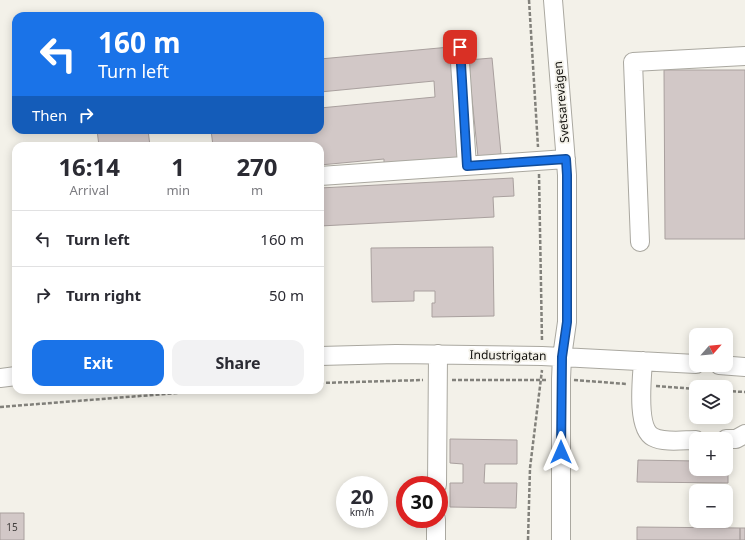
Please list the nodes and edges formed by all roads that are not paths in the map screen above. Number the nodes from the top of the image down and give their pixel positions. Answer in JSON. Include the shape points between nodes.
{"nodes":[{"id":1,"x":553,"y":0,"type":"edge"},
{"id":2,"x":460,"y":47,"type":"dead end"},
{"id":3,"x":745,"y":56,"type":"edge"},
{"id":4,"x":566,"y":159,"type":"junction"},
{"id":5,"x":467,"y":166,"type":"junction"},
{"id":6,"x":324,"y":176,"type":"edge"},
{"id":7,"x":640,"y":242,"type":"dead end"},
{"id":8,"x":438,"y":354,"type":"junction"},
{"id":9,"x":324,"y":356,"type":"edge"},
{"id":10,"x":562,"y":357,"type":"junction"},
{"id":11,"x":643,"y":361,"type":"junction"},
{"id":12,"x":689,"y":364,"type":"edge"},
{"id":13,"x":733,"y":366,"type":"edge"},
{"id":14,"x":745,"y":367,"type":"edge"},
{"id":15,"x":12,"y":376,"type":"edge"},
{"id":16,"x":0,"y":378,"type":"edge"},
{"id":17,"x":745,"y":434,"type":"edge"},
{"id":18,"x":733,"y":439,"type":"edge"},
{"id":19,"x":689,"y":440,"type":"edge"},
{"id":20,"x":437,"y":476,"type":"edge"},
{"id":21,"x":436,"y":528,"type":"edge"},
{"id":22,"x":436,"y":540,"type":"edge"},
{"id":23,"x":561,"y":540,"type":"edge"}],
"edges":[{"from":1,"to":4,"type":"street","name":"Svetsarevägen"},
{"from":2,"to":5,"type":"street"},
{"from":3,"to":7,"type":"street","via":[[633,62]]},
{"from":4,"to":5,"type":"street"},
{"from":4,"to":10,"type":"street","name":"Svetsarevägen","via":[[567,322]]},
{"from":5,"to":6,"type":"street"},
{"from":8,"to":9,"type":"street","name":"Industrigatan"},
{"from":8,"to":10,"type":"street","name":"Industrigatan"},
{"from":8,"to":20,"type":"street"},
{"from":10,"to":11,"type":"street","name":"Industrigatan"},
{"from":10,"to":23,"type":"street","name":"Svetsarevägen"},
{"from":11,"to":12,"type":"street","name":"Industrigatan"},
{"from":11,"to":19,"type":"street","via":[[644,427],[654,438]]},
{"from":13,"to":14,"type":"street"},
{"from":15,"to":16,"type":"street"},
{"from":17,"to":18,"type":"street"},
{"from":21,"to":22,"type":"street"}]}
